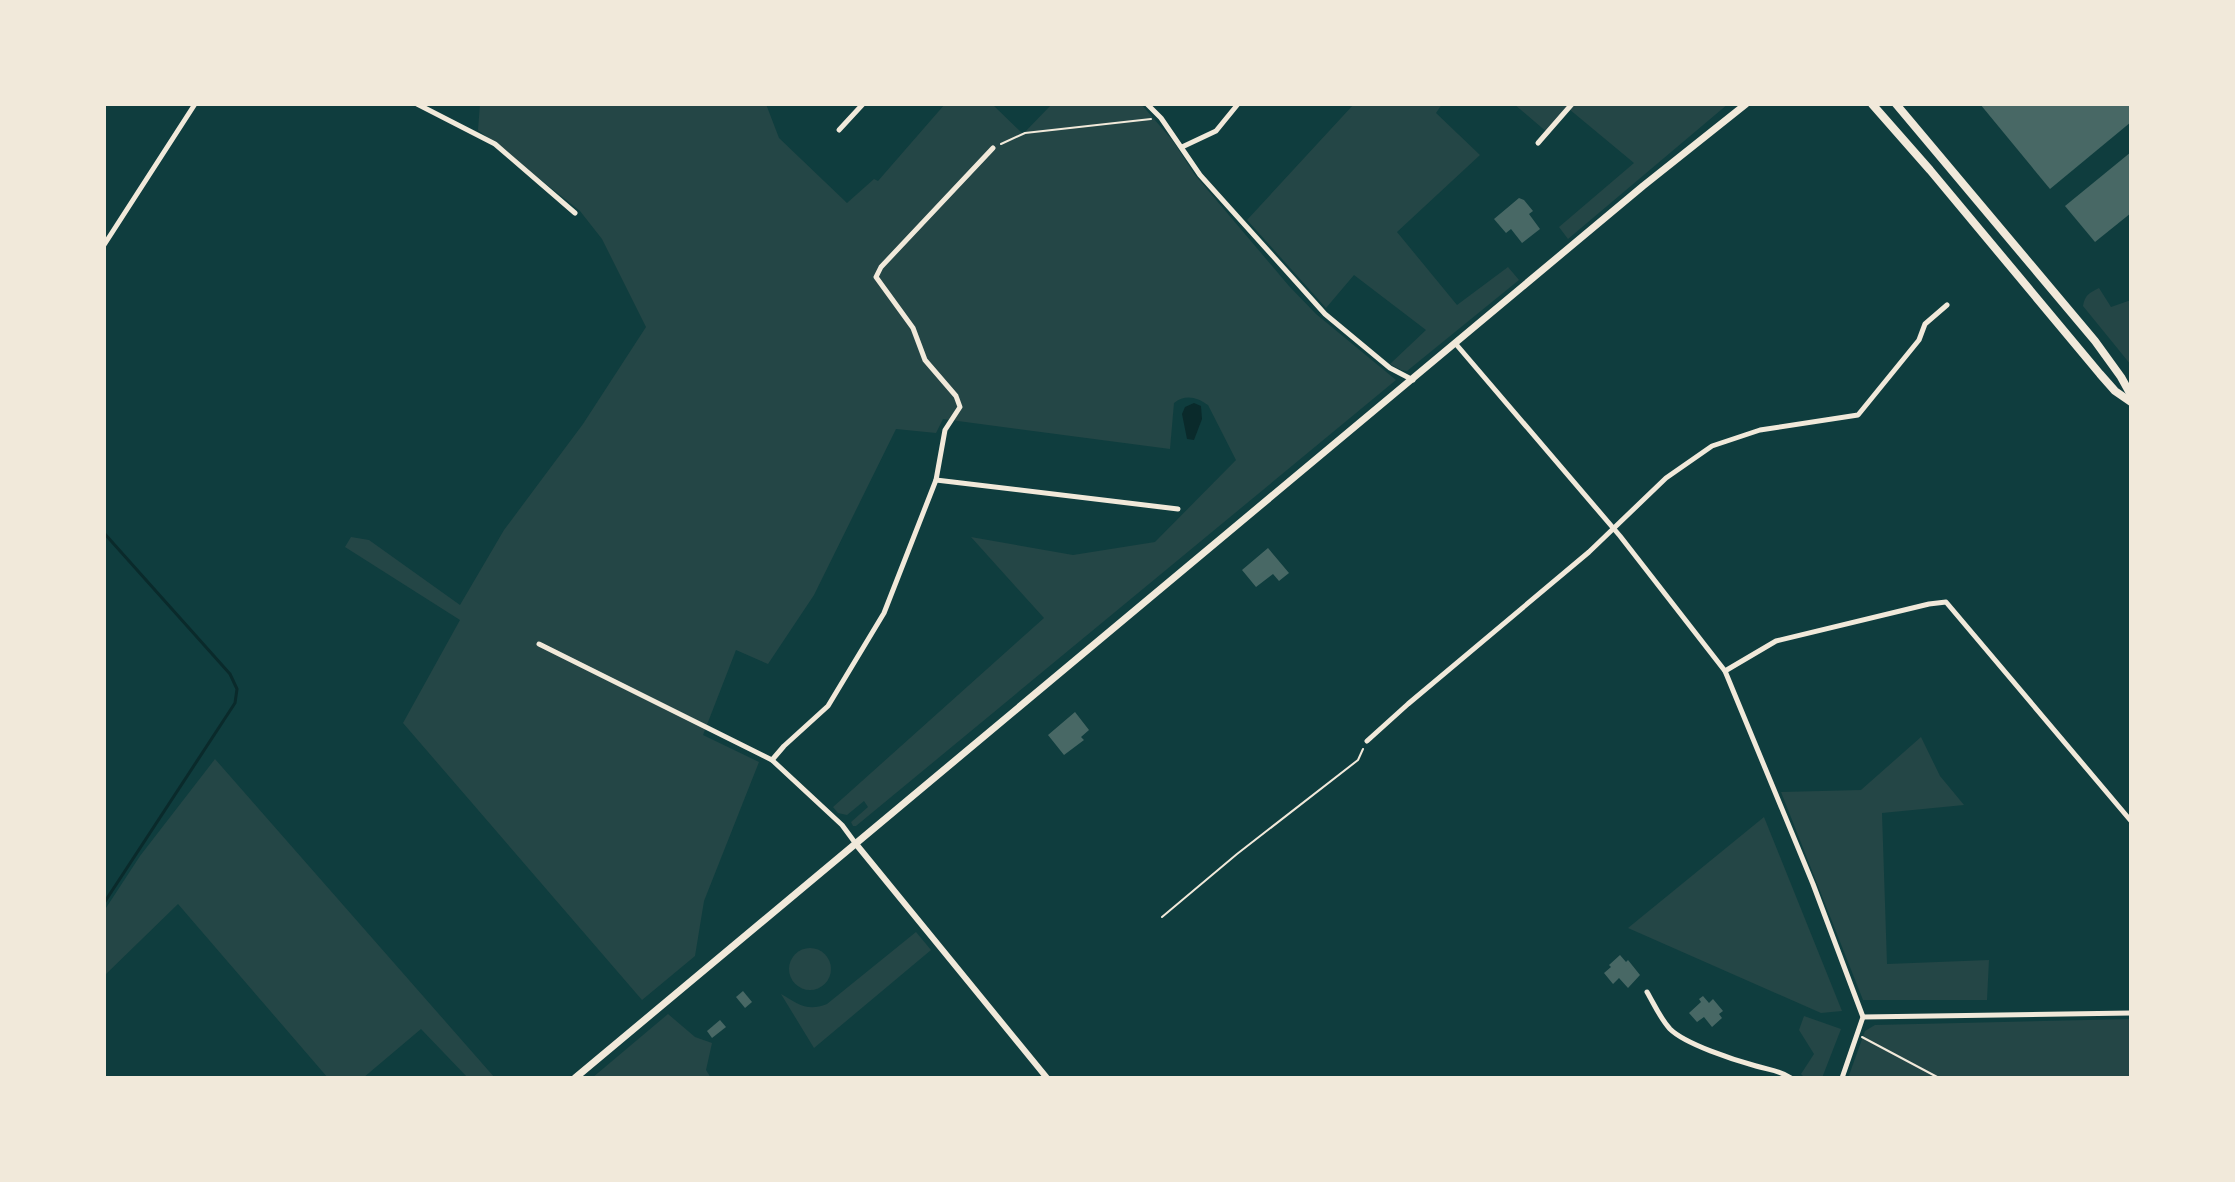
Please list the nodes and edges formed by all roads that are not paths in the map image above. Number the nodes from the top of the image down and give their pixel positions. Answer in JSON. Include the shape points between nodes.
{"nodes":[{"id":1,"x":195,"y":104,"type":"edge"},
{"id":2,"x":417,"y":104,"type":"edge"},
{"id":3,"x":863,"y":104,"type":"edge"},
{"id":4,"x":1147,"y":104,"type":"edge"},
{"id":5,"x":1238,"y":104,"type":"edge"},
{"id":6,"x":1572,"y":104,"type":"edge"},
{"id":7,"x":1746,"y":104,"type":"edge"},
{"id":8,"x":1872,"y":104,"type":"edge"},
{"id":9,"x":1896,"y":104,"type":"edge"},
{"id":10,"x":839,"y":130,"type":"dead end"},
{"id":11,"x":1538,"y":143,"type":"dead end"},
{"id":12,"x":1182,"y":147,"type":"junction"},
{"id":13,"x":993,"y":148,"type":"road end"},
{"id":14,"x":575,"y":213,"type":"dead end"},
{"id":15,"x":104,"y":245,"type":"edge"},
{"id":16,"x":1947,"y":305,"type":"dead end"},
{"id":17,"x":1455,"y":343,"type":"junction"},
{"id":18,"x":1413,"y":380,"type":"junction"},
{"id":19,"x":2131,"y":395,"type":"edge"},
{"id":20,"x":2131,"y":402,"type":"edge"},
{"id":21,"x":936,"y":480,"type":"junction"},
{"id":22,"x":1178,"y":509,"type":"dead end"},
{"id":23,"x":1613,"y":528,"type":"junction"},
{"id":24,"x":539,"y":644,"type":"dead end"},
{"id":25,"x":1725,"y":671,"type":"junction"},
{"id":26,"x":1367,"y":741,"type":"road end"},
{"id":27,"x":772,"y":760,"type":"junction"},
{"id":28,"x":2131,"y":821,"type":"edge"},
{"id":29,"x":856,"y":844,"type":"junction"},
{"id":30,"x":1647,"y":992,"type":"dead end"},
{"id":31,"x":2131,"y":1013,"type":"edge"},
{"id":32,"x":1863,"y":1017,"type":"junction"},
{"id":33,"x":575,"y":1078,"type":"edge"},
{"id":34,"x":1047,"y":1078,"type":"edge"},
{"id":35,"x":1791,"y":1078,"type":"edge"},
{"id":36,"x":1842,"y":1078,"type":"edge"}],
"edges":[{"from":1,"to":15,"type":"street"},
{"from":2,"to":14,"type":"street","via":[[495,144]]},
{"from":3,"to":10,"type":"street"},
{"from":4,"to":12,"type":"street"},
{"from":5,"to":12,"type":"street","via":[[1216,131]]},
{"from":6,"to":11,"type":"street"},
{"from":7,"to":17,"type":"main road"},
{"from":8,"to":20,"type":"highway","via":[[2100,374]]},
{"from":9,"to":19,"type":"highway","via":[[2095,341]]},
{"from":12,"to":18,"type":"street","via":[[1200,175],[1325,314],[1390,368]]},
{"from":13,"to":21,"type":"street","via":[[876,277],[960,407],[945,430]]},
{"from":16,"to":23,"type":"street","via":[[1925,324],[1919,340],[1858,415],[1760,430],[1712,446],[1666,478]]},
{"from":17,"to":18,"type":"main road"},
{"from":17,"to":23,"type":"street"},
{"from":18,"to":29,"type":"main road"},
{"from":21,"to":22,"type":"street"},
{"from":21,"to":27,"type":"street","via":[[884,613],[828,706]]},
{"from":23,"to":25,"type":"street"},
{"from":23,"to":26,"type":"street"},
{"from":24,"to":27,"type":"street"},
{"from":25,"to":28,"type":"street","via":[[1776,641],[1946,602]]},
{"from":25,"to":32,"type":"street"},
{"from":27,"to":29,"type":"street"},
{"from":29,"to":33,"type":"main road"},
{"from":29,"to":34,"type":"street"},
{"from":30,"to":35,"type":"street","via":[[1665,1022],[1692,1044]]},
{"from":31,"to":32,"type":"street"},
{"from":32,"to":36,"type":"street"}]}
